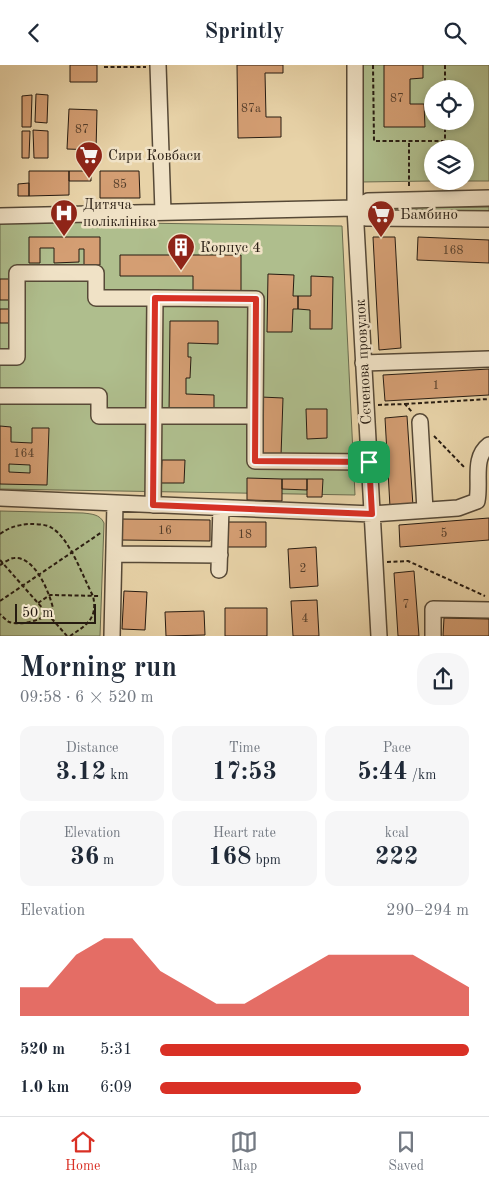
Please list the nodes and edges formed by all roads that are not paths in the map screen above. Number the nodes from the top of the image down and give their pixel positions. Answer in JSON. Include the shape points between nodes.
{"nodes":[{"id":1,"x":355,"y":65,"type":"edge"},
{"id":2,"x":158,"y":66,"type":"edge"},
{"id":3,"x":489,"y":199,"type":"edge"},
{"id":4,"x":355,"y":208,"type":"junction"},
{"id":5,"x":163,"y":212,"type":"junction"},
{"id":6,"x":0,"y":216,"type":"edge"},
{"id":7,"x":489,"y":219,"type":"edge"},
{"id":8,"x":155,"y":298,"type":"junction"},
{"id":9,"x":0,"y":357,"type":"edge"},
{"id":10,"x":489,"y":359,"type":"edge"},
{"id":11,"x":363,"y":363,"type":"junction"},
{"id":12,"x":0,"y":396,"type":"edge"},
{"id":13,"x":154,"y":416,"type":"junction"},
{"id":14,"x":255,"y":417,"type":"junction"},
{"id":15,"x":420,"y":422,"type":"road end"},
{"id":16,"x":489,"y":445,"type":"edge"},
{"id":17,"x":369,"y":462,"type":"junction"},
{"id":18,"x":0,"y":498,"type":"edge"},
{"id":19,"x":115,"y":503,"type":"junction"},
{"id":20,"x":153,"y":505,"type":"junction"},
{"id":21,"x":221,"y":508,"type":"junction"},
{"id":22,"x":425,"y":510,"type":"junction"},
{"id":23,"x":372,"y":514,"type":"junction"},
{"id":24,"x":114,"y":554,"type":"junction"},
{"id":25,"x":489,"y":610,"type":"edge"},
{"id":26,"x":112,"y":636,"type":"edge"},
{"id":27,"x":379,"y":636,"type":"edge"},
{"id":28,"x":433,"y":636,"type":"edge"}],
"edges":[{"from":1,"to":4,"type":"street","name":"Сєченова провулок"},
{"from":2,"to":5,"type":"street"},
{"from":3,"to":4,"type":"street","via":[[368,201]]},
{"from":4,"to":5,"type":"street"},
{"from":4,"to":7,"type":"street","via":[[366,218]]},
{"from":4,"to":11,"type":"street","name":"Сєченова провулок"},
{"from":5,"to":6,"type":"street"},
{"from":8,"to":9,"type":"street","via":[[96,298],[96,273],[17,273],[17,357]]},
{"from":8,"to":13,"type":"street"},
{"from":8,"to":14,"type":"street","via":[[256,299]]},
{"from":10,"to":11,"type":"street"},
{"from":11,"to":17,"type":"street","name":"Сєченова провулок"},
{"from":12,"to":13,"type":"street","via":[[99,396],[99,416]]},
{"from":13,"to":14,"type":"street"},
{"from":13,"to":20,"type":"street"},
{"from":14,"to":17,"type":"street","via":[[255,461]]},
{"from":15,"to":22,"type":"street"},
{"from":16,"to":22,"type":"street","via":[[478,459],[477,501],[458,508]]},
{"from":17,"to":23,"type":"street","name":"Сєченова провулок"},
{"from":18,"to":19,"type":"street"},
{"from":19,"to":20,"type":"street"},
{"from":19,"to":24,"type":"street"},
{"from":20,"to":21,"type":"street"},
{"from":21,"to":23,"type":"street"},
{"from":21,"to":24,"type":"street","via":[[219,563]]},
{"from":22,"to":23,"type":"street"},
{"from":23,"to":27,"type":"street","name":"Сєченова провулок"},
{"from":24,"to":26,"type":"street"},
{"from":25,"to":28,"type":"street","via":[[433,609]]}]}
